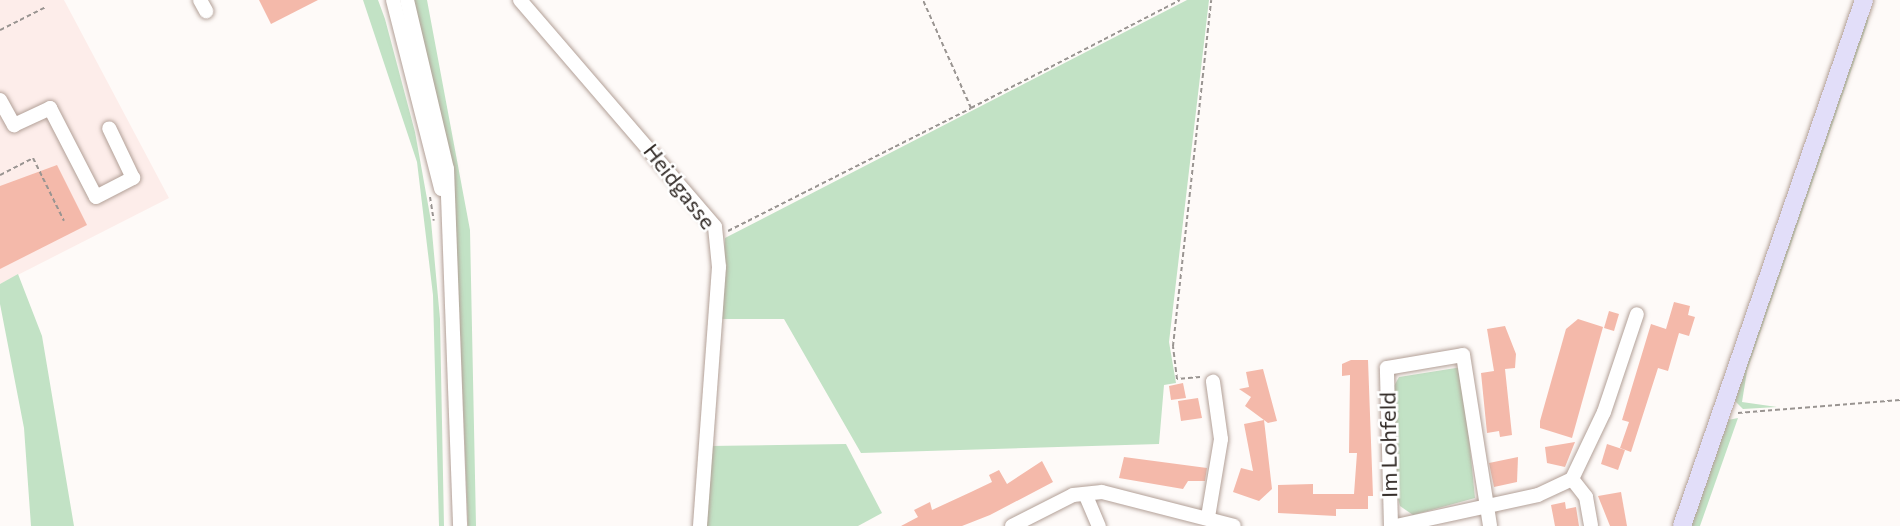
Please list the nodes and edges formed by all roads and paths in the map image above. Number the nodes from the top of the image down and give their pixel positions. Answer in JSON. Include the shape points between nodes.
{"nodes":[{"id":1,"x":393,"y":0,"type":"edge"},
{"id":2,"x":407,"y":0,"type":"edge"},
{"id":3,"x":520,"y":0,"type":"edge"},
{"id":4,"x":923,"y":0,"type":"edge"},
{"id":5,"x":1180,"y":0,"type":"edge"},
{"id":6,"x":1211,"y":0,"type":"edge"},
{"id":7,"x":1864,"y":0,"type":"edge"},
{"id":8,"x":46,"y":7,"type":"dead end"},
{"id":9,"x":0,"y":30,"type":"edge"},
{"id":10,"x":0,"y":100,"type":"edge"},
{"id":11,"x":971,"y":108,"type":"junction"},
{"id":12,"x":4,"y":117,"type":"edge"},
{"id":13,"x":109,"y":128,"type":"dead end"},
{"id":14,"x":0,"y":175,"type":"edge"},
{"id":15,"x":429,"y":191,"type":"dead end"},
{"id":16,"x":448,"y":220,"type":"junction"},
{"id":17,"x":64,"y":221,"type":"dead end"},
{"id":18,"x":435,"y":233,"type":"dead end"},
{"id":19,"x":718,"y":237,"type":"junction"},
{"id":20,"x":1636,"y":314,"type":"dead end"},
{"id":21,"x":1214,"y":382,"type":"joint"},
{"id":22,"x":1900,"y":400,"type":"edge"},
{"id":23,"x":1719,"y":411,"type":"junction"},
{"id":24,"x":1572,"y":479,"type":"junction"},
{"id":25,"x":1086,"y":496,"type":"junction"},
{"id":26,"x":1486,"y":507,"type":"junction"},
{"id":27,"x":1208,"y":516,"type":"junction"},
{"id":28,"x":1684,"y":518,"type":"edge"},
{"id":29,"x":460,"y":526,"type":"edge"},
{"id":30,"x":699,"y":526,"type":"edge"},
{"id":31,"x":1012,"y":526,"type":"edge"},
{"id":32,"x":1099,"y":526,"type":"edge"},
{"id":33,"x":1234,"y":526,"type":"edge"},
{"id":34,"x":1390,"y":526,"type":"edge"},
{"id":35,"x":1396,"y":526,"type":"edge"},
{"id":36,"x":1490,"y":526,"type":"edge"},
{"id":37,"x":1591,"y":526,"type":"edge"}],
"edges":[{"from":1,"to":16,"type":"street"},
{"from":2,"to":16,"type":"street","via":[[447,169]]},
{"from":3,"to":19,"type":"street","name":"Heidgasse","via":[[691,194]]},
{"from":4,"to":11,"type":"path"},
{"from":5,"to":11,"type":"path"},
{"from":6,"to":21,"type":"path","via":[[1173,346],[1177,380],[1201,377]]},
{"from":7,"to":23,"type":"main road"},
{"from":8,"to":9,"type":"path"},
{"from":10,"to":12,"type":"street"},
{"from":11,"to":19,"type":"path"},
{"from":12,"to":13,"type":"street","via":[[14,125],[50,108],[96,197],[133,178]]},
{"from":14,"to":17,"type":"path","via":[[33,158]]},
{"from":15,"to":18,"type":"path"},
{"from":16,"to":29,"type":"street","via":[[456,331]]},
{"from":19,"to":30,"type":"street","name":"Heidgasse"},
{"from":20,"to":24,"type":"street","name":"Im Lohfeld","via":[[1582,466]]},
{"from":21,"to":27,"type":"street","via":[[1221,440]]},
{"from":22,"to":23,"type":"path"},
{"from":23,"to":28,"type":"main road"},
{"from":24,"to":26,"type":"street","name":"Im Lohfeld","via":[[1538,495]]},
{"from":24,"to":37,"type":"street","via":[[1586,497]]},
{"from":25,"to":27,"type":"street","via":[[1117,493]]},
{"from":25,"to":31,"type":"street","via":[[1073,495]]},
{"from":25,"to":32,"type":"street"},
{"from":26,"to":34,"type":"street","name":"Im Lohfeld","via":[[1463,356],[1387,368]]},
{"from":26,"to":35,"type":"street","name":"Im Lohfeld"},
{"from":26,"to":36,"type":"street"},
{"from":27,"to":33,"type":"street"}]}
